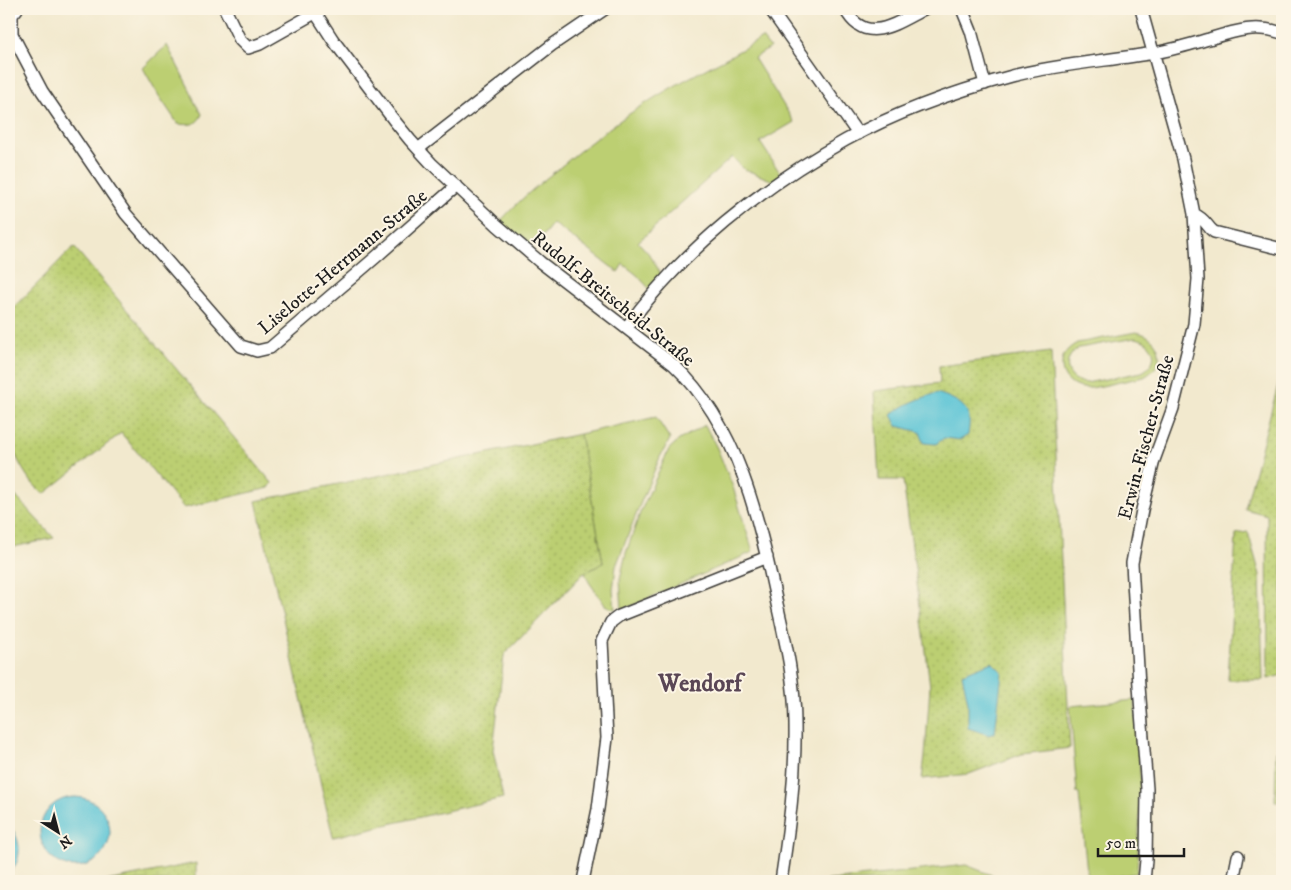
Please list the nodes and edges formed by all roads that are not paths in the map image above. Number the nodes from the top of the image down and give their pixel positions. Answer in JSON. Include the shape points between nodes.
{"nodes":[{"id":1,"x":17,"y":9,"type":"edge"},
{"id":2,"x":225,"y":9,"type":"edge"},
{"id":3,"x":605,"y":9,"type":"edge"},
{"id":4,"x":770,"y":9,"type":"edge"},
{"id":5,"x":845,"y":9,"type":"edge"},
{"id":6,"x":924,"y":9,"type":"edge"},
{"id":7,"x":962,"y":9,"type":"edge"},
{"id":8,"x":1141,"y":9,"type":"edge"},
{"id":9,"x":314,"y":11,"type":"edge"},
{"id":10,"x":1282,"y":33,"type":"edge"},
{"id":11,"x":1154,"y":53,"type":"junction"},
{"id":12,"x":986,"y":84,"type":"junction"},
{"id":13,"x":858,"y":134,"type":"junction"},
{"id":14,"x":418,"y":149,"type":"junction"},
{"id":15,"x":456,"y":186,"type":"junction"},
{"id":16,"x":1194,"y":214,"type":"junction"},
{"id":17,"x":1282,"y":248,"type":"edge"},
{"id":18,"x":626,"y":328,"type":"junction"},
{"id":19,"x":767,"y":557,"type":"junction"},
{"id":20,"x":1238,"y":856,"type":"dead end"},
{"id":21,"x":583,"y":881,"type":"edge"},
{"id":22,"x":780,"y":881,"type":"edge"},
{"id":23,"x":1144,"y":881,"type":"edge"},
{"id":24,"x":1233,"y":881,"type":"edge"}],
"edges":[{"from":1,"to":15,"type":"street","name":"Liselotte-Herrmann-Straße","via":[[12,15],[12,34],[42,91],[126,214],[241,346],[257,351],[270,348]]},
{"from":2,"to":9,"type":"street","via":[[240,40],[248,48]]},
{"from":3,"to":14,"type":"street","via":[[552,45]]},
{"from":4,"to":13,"type":"street"},
{"from":5,"to":6,"type":"street","via":[[858,25],[869,30],[894,25]]},
{"from":7,"to":12,"type":"street"},
{"from":8,"to":11,"type":"street","name":"Erwin-Fischer-Straße"},
{"from":9,"to":14,"type":"street","name":"Rudolf-Breitscheid-Straße"},
{"from":10,"to":11,"type":"street","via":[[1271,29],[1240,29]]},
{"from":11,"to":12,"type":"street","via":[[1044,69]]},
{"from":11,"to":16,"type":"street","name":"Erwin-Fischer-Straße","via":[[1183,159]]},
{"from":12,"to":13,"type":"street","via":[[922,105]]},
{"from":13,"to":18,"type":"street","via":[[784,179],[727,222],[681,264]]},
{"from":14,"to":15,"type":"street","name":"Rudolf-Breitscheid-Straße"},
{"from":15,"to":18,"type":"street","name":"Rudolf-Breitscheid-Straße","via":[[540,262]]},
{"from":16,"to":17,"type":"street","via":[[1203,218],[1214,232]]},
{"from":16,"to":23,"type":"street","name":"Erwin-Fischer-Straße","via":[[1198,279],[1194,324],[1173,408],[1154,460],[1132,563],[1146,788]]},
{"from":18,"to":19,"type":"street","name":"Rudolf-Breitscheid-Straße","via":[[681,372],[708,405],[745,482]]},
{"from":19,"to":21,"type":"street","via":[[611,622],[602,641],[607,738],[598,809]]},
{"from":19,"to":22,"type":"street","name":"Rudolf-Breitscheid-Straße","via":[[786,646],[795,722],[792,805]]},
{"from":20,"to":24,"type":"street"}]}
